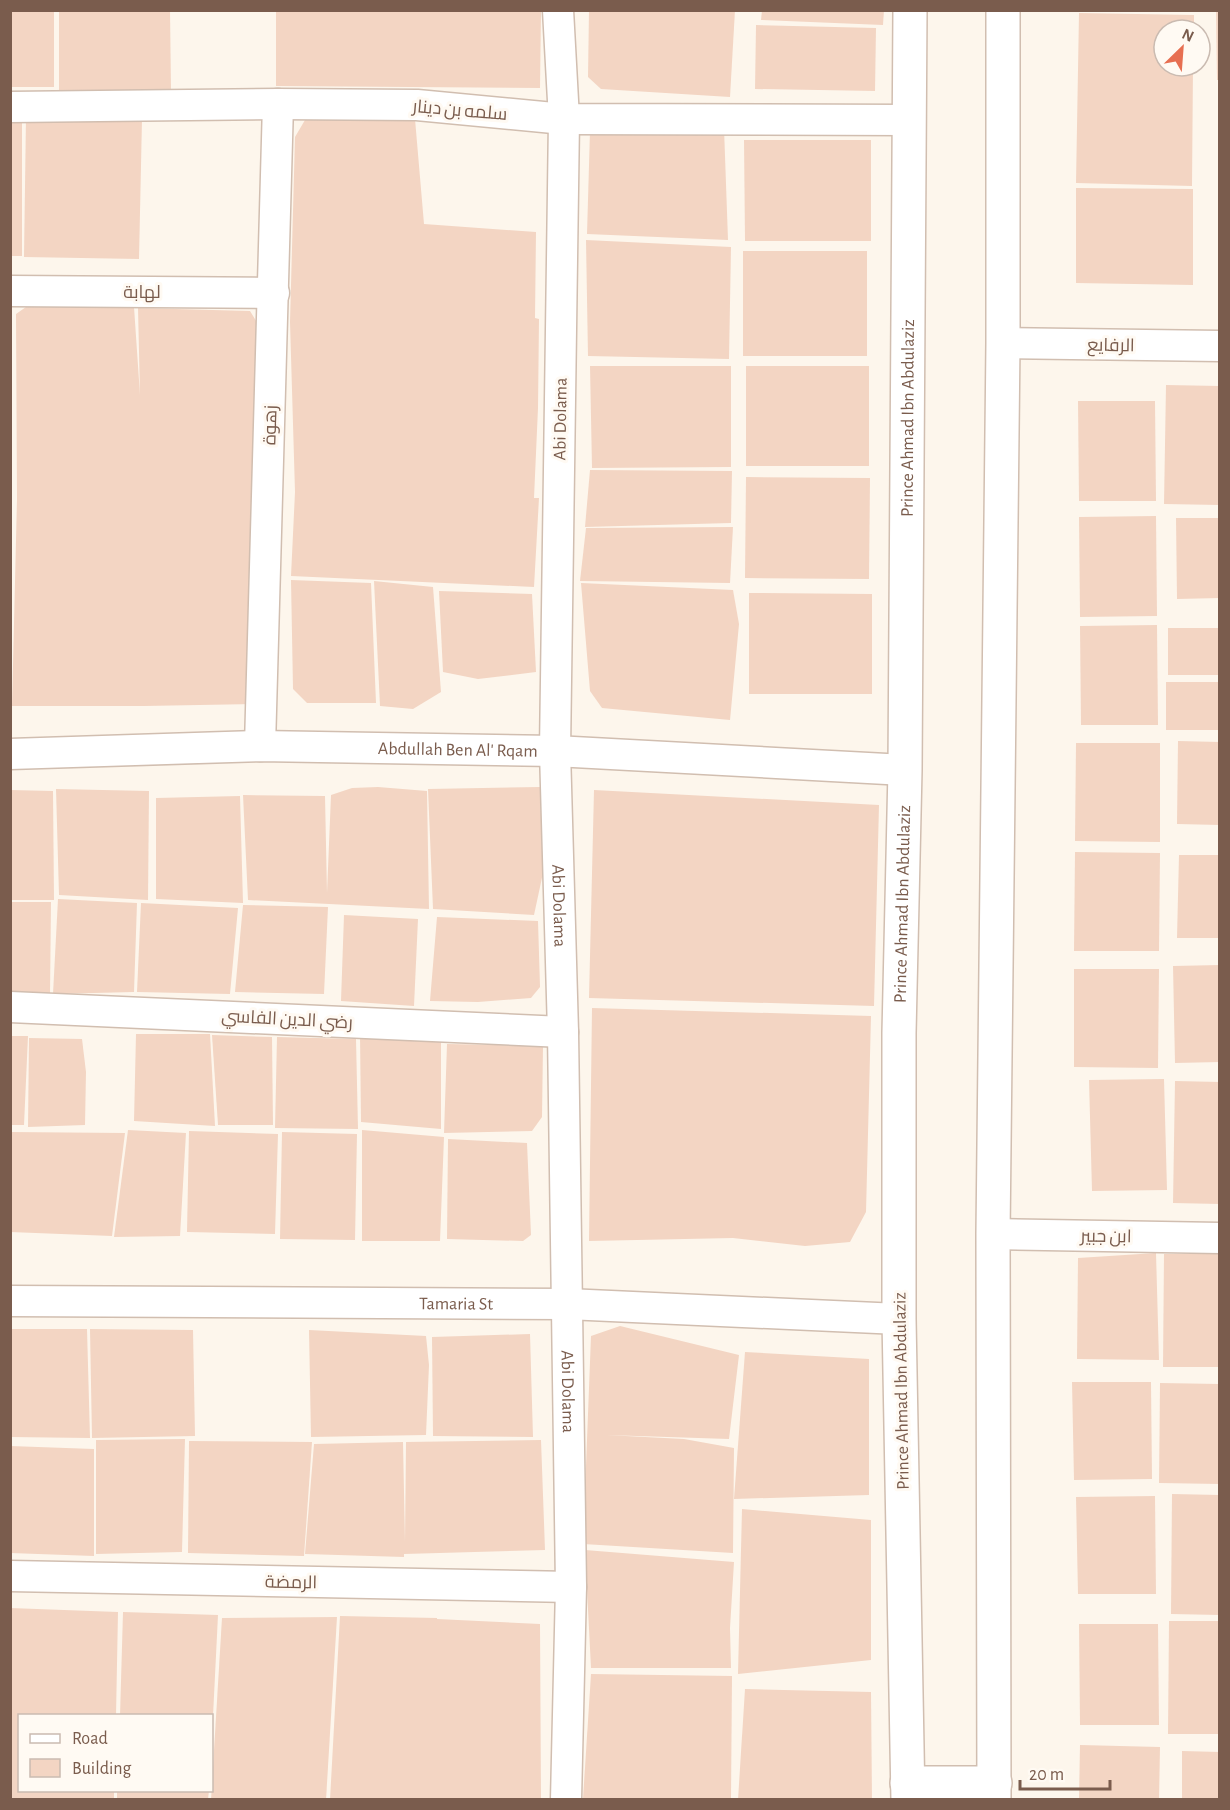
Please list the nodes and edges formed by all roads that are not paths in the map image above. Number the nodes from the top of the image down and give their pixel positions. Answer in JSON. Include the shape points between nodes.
{"nodes":[{"id":1,"x":558,"y":10,"type":"edge"},
{"id":2,"x":910,"y":10,"type":"edge"},
{"id":3,"x":1003,"y":10,"type":"edge"},
{"id":4,"x":278,"y":104,"type":"junction"},
{"id":5,"x":10,"y":107,"type":"edge"},
{"id":6,"x":564,"y":119,"type":"junction"},
{"id":7,"x":909,"y":120,"type":"junction"},
{"id":8,"x":10,"y":291,"type":"edge"},
{"id":9,"x":274,"y":293,"type":"junction"},
{"id":10,"x":1003,"y":344,"type":"junction"},
{"id":11,"x":1220,"y":346,"type":"edge"},
{"id":12,"x":260,"y":746,"type":"junction"},
{"id":13,"x":555,"y":751,"type":"junction"},
{"id":14,"x":10,"y":754,"type":"edge"},
{"id":15,"x":905,"y":770,"type":"junction"},
{"id":16,"x":10,"y":1007,"type":"edge"},
{"id":17,"x":563,"y":1032,"type":"junction"},
{"id":18,"x":993,"y":1234,"type":"junction"},
{"id":19,"x":1220,"y":1238,"type":"edge"},
{"id":20,"x":10,"y":1301,"type":"edge"},
{"id":21,"x":567,"y":1304,"type":"junction"},
{"id":22,"x":899,"y":1319,"type":"junction"},
{"id":23,"x":10,"y":1576,"type":"edge"},
{"id":24,"x":571,"y":1587,"type":"junction"},
{"id":25,"x":907,"y":1791,"type":"edge"},
{"id":26,"x":994,"y":1791,"type":"edge"},
{"id":27,"x":566,"y":1800,"type":"edge"}],
"edges":[{"from":1,"to":6,"type":"street","name":"Abi Dolama"},
{"from":2,"to":7,"type":"street","name":"Prince Ahmad Ibn Abdulaziz"},
{"from":3,"to":10,"type":"street"},
{"from":4,"to":5,"type":"street","name":"سلمه بن دينار"},
{"from":4,"to":6,"type":"street","name":"سلمه بن دينار","via":[[417,105]]},
{"from":4,"to":9,"type":"street","name":"زهوة"},
{"from":6,"to":7,"type":"street","name":"سلمه بن دينار"},
{"from":6,"to":13,"type":"street","name":"Abi Dolama"},
{"from":7,"to":15,"type":"street","name":"Prince Ahmad Ibn Abdulaziz"},
{"from":8,"to":9,"type":"street","name":"لهابة"},
{"from":9,"to":12,"type":"street","name":"زهوة"},
{"from":10,"to":11,"type":"street","name":"الرفايع"},
{"from":10,"to":18,"type":"street"},
{"from":12,"to":13,"type":"street","name":"Abdullah Ben Al' Rqam"},
{"from":12,"to":14,"type":"street","name":"Abdullah Ben Al' Rqam"},
{"from":13,"to":15,"type":"street","name":"Abdullah Ben Al' Rqam"},
{"from":13,"to":17,"type":"street","name":"Abi Dolama"},
{"from":15,"to":22,"type":"street","name":"Prince Ahmad Ibn Abdulaziz","via":[[899,1033]]},
{"from":16,"to":17,"type":"street","name":"رضي الدين الفاسي"},
{"from":17,"to":21,"type":"street","name":"Abi Dolama"},
{"from":18,"to":19,"type":"street","name":"ابن جبير"},
{"from":18,"to":26,"type":"street"},
{"from":20,"to":21,"type":"street","name":"Tamaria St"},
{"from":21,"to":22,"type":"street","name":"Tamaria St"},
{"from":21,"to":24,"type":"street","name":"Abi Dolama"},
{"from":22,"to":25,"type":"street","name":"Prince Ahmad Ibn Abdulaziz"},
{"from":23,"to":24,"type":"street","name":"الرمضة"},
{"from":24,"to":27,"type":"street","name":"Abi Dolama"},
{"from":25,"to":26,"type":"street"}]}
